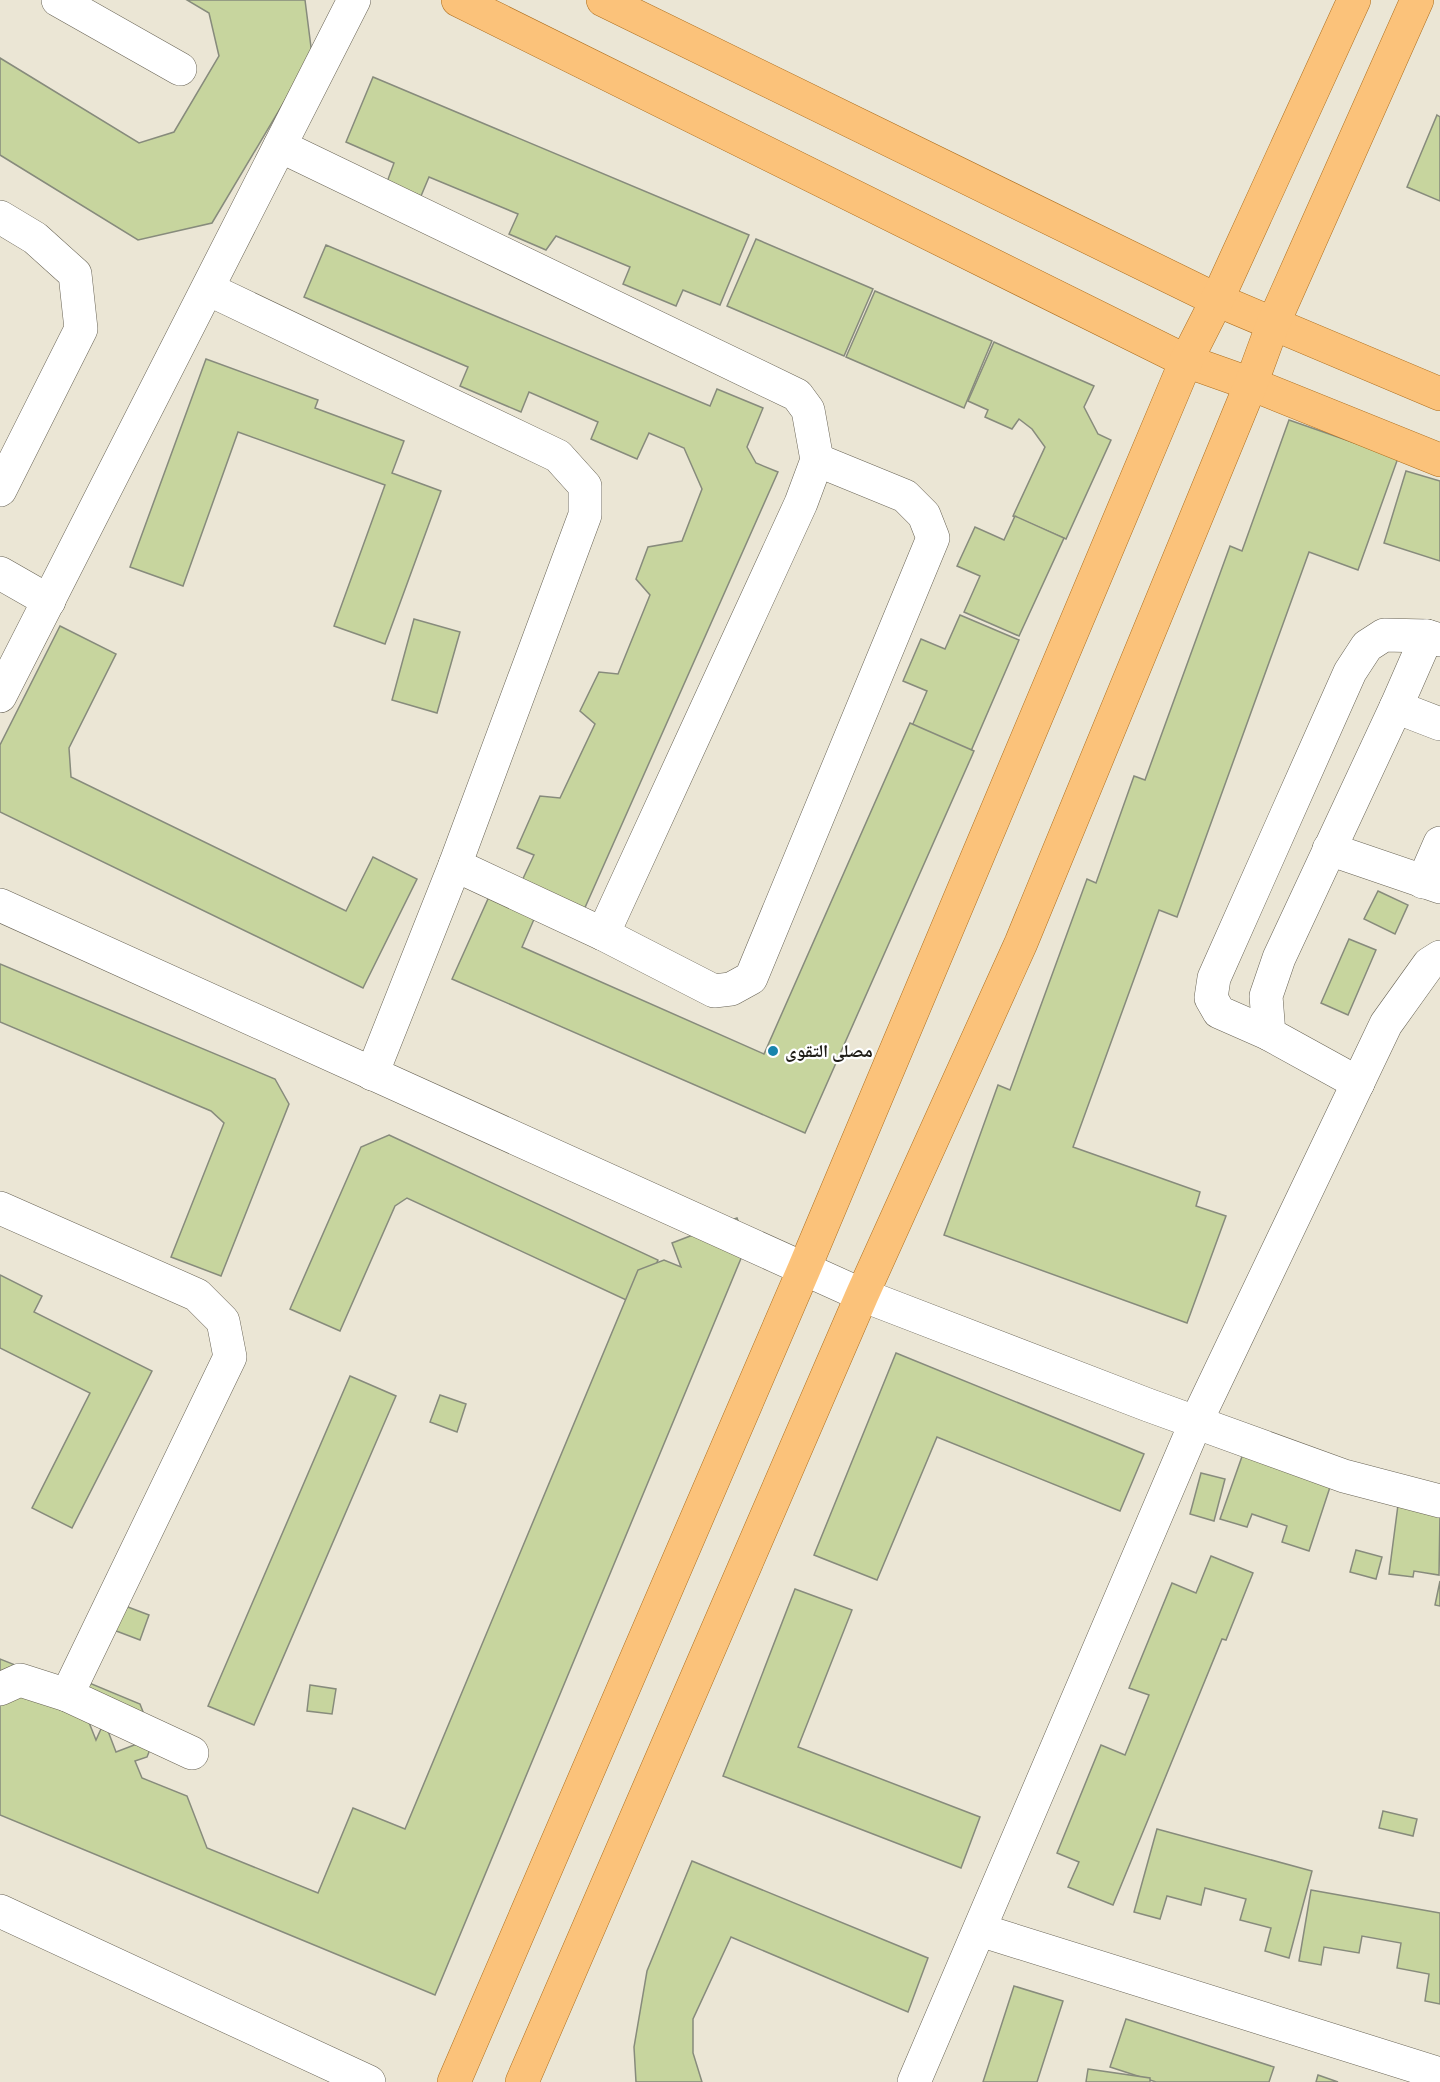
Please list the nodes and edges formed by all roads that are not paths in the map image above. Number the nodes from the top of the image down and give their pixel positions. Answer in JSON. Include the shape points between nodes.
{"nodes":[{"id":1,"x":58,"y":0,"type":"edge"},
{"id":2,"x":354,"y":0,"type":"edge"},
{"id":3,"x":458,"y":0,"type":"edge"},
{"id":4,"x":603,"y":0,"type":"edge"},
{"id":5,"x":1354,"y":0,"type":"edge"},
{"id":6,"x":1417,"y":0,"type":"edge"},
{"id":7,"x":180,"y":69,"type":"dead end"},
{"id":8,"x":280,"y":146,"type":"junction"},
{"id":9,"x":0,"y":217,"type":"edge"},
{"id":10,"x":208,"y":289,"type":"junction"},
{"id":11,"x":1217,"y":300,"type":"junction"},
{"id":12,"x":1273,"y":324,"type":"junction"},
{"id":13,"x":1186,"y":361,"type":"junction"},
{"id":14,"x":1251,"y":384,"type":"junction"},
{"id":15,"x":1440,"y":394,"type":"edge"},
{"id":16,"x":817,"y":460,"type":"junction"},
{"id":17,"x":1440,"y":460,"type":"edge"},
{"id":18,"x":0,"y":490,"type":"edge"},
{"id":19,"x":0,"y":573,"type":"edge"},
{"id":20,"x":49,"y":601,"type":"junction"},
{"id":21,"x":1434,"y":638,"type":"edge"},
{"id":22,"x":0,"y":696,"type":"edge"},
{"id":23,"x":1396,"y":707,"type":"junction"},
{"id":24,"x":1440,"y":724,"type":"edge"},
{"id":25,"x":1440,"y":843,"type":"edge"},
{"id":26,"x":1329,"y":849,"type":"junction"},
{"id":27,"x":455,"y":865,"type":"junction"},
{"id":28,"x":1432,"y":885,"type":"edge"},
{"id":29,"x":0,"y":905,"type":"edge"},
{"id":30,"x":603,"y":934,"type":"junction"},
{"id":31,"x":1440,"y":957,"type":"edge"},
{"id":32,"x":1269,"y":1034,"type":"junction"},
{"id":33,"x":372,"y":1074,"type":"junction"},
{"id":34,"x":1358,"y":1083,"type":"junction"},
{"id":35,"x":0,"y":1208,"type":"edge"},
{"id":36,"x":804,"y":1269,"type":"junction"},
{"id":37,"x":862,"y":1294,"type":"junction"},
{"id":38,"x":1196,"y":1422,"type":"junction"},
{"id":39,"x":1440,"y":1502,"type":"edge"},
{"id":40,"x":0,"y":1689,"type":"edge"},
{"id":41,"x":67,"y":1695,"type":"junction"},
{"id":42,"x":192,"y":1753,"type":"dead end"},
{"id":43,"x":0,"y":1911,"type":"edge"},
{"id":44,"x":980,"y":1930,"type":"junction"},
{"id":45,"x":1440,"y":2074,"type":"edge"},
{"id":46,"x":369,"y":2082,"type":"edge"},
{"id":47,"x":454,"y":2082,"type":"edge"},
{"id":48,"x":522,"y":2082,"type":"edge"},
{"id":49,"x":914,"y":2082,"type":"edge"}],
"edges":[{"from":1,"to":7,"type":"street"},
{"from":2,"to":8,"type":"street"},
{"from":3,"to":13,"type":"main road"},
{"from":4,"to":11,"type":"main road"},
{"from":5,"to":11,"type":"main road"},
{"from":6,"to":12,"type":"main road"},
{"from":8,"to":10,"type":"street"},
{"from":8,"to":16,"type":"street","via":[[797,396],[808,410]]},
{"from":9,"to":18,"type":"street","via":[[35,238],[75,274],[81,329]]},
{"from":10,"to":20,"type":"street"},
{"from":10,"to":27,"type":"street","via":[[558,456],[585,486],[585,515]]},
{"from":11,"to":12,"type":"main road"},
{"from":11,"to":13,"type":"main road"},
{"from":12,"to":14,"type":"main road"},
{"from":12,"to":15,"type":"main road"},
{"from":13,"to":14,"type":"main road"},
{"from":13,"to":36,"type":"main road"},
{"from":14,"to":17,"type":"main road"},
{"from":14,"to":37,"type":"main road","via":[[1021,943]]},
{"from":16,"to":30,"type":"street","via":[[801,503]]},
{"from":16,"to":30,"type":"street","via":[[905,496],[924,515],[933,538],[751,978],[731,989],[714,992]]},
{"from":19,"to":20,"type":"street"},
{"from":20,"to":22,"type":"street"},
{"from":21,"to":23,"type":"street"},
{"from":21,"to":32,"type":"street","via":[[1384,635],[1367,646],[1350,672],[1214,978],[1211,998],[1219,1012]]},
{"from":23,"to":24,"type":"street"},
{"from":23,"to":26,"type":"street"},
{"from":25,"to":28,"type":"street"},
{"from":26,"to":28,"type":"street"},
{"from":26,"to":32,"type":"street","via":[[1279,958],[1266,996]]},
{"from":27,"to":30,"type":"street"},
{"from":27,"to":33,"type":"street"},
{"from":29,"to":33,"type":"street"},
{"from":31,"to":34,"type":"street","via":[[1430,963],[1386,1024]]},
{"from":32,"to":34,"type":"street"},
{"from":33,"to":36,"type":"street"},
{"from":34,"to":38,"type":"street"},
{"from":35,"to":41,"type":"street","via":[[197,1295],[223,1321],[230,1357]]},
{"from":36,"to":37,"type":"street"},
{"from":36,"to":47,"type":"main road"},
{"from":37,"to":38,"type":"street"},
{"from":37,"to":48,"type":"main road"},
{"from":38,"to":39,"type":"street","via":[[1344,1476]]},
{"from":38,"to":44,"type":"street"},
{"from":40,"to":41,"type":"street","via":[[20,1680]]},
{"from":41,"to":42,"type":"street"},
{"from":43,"to":46,"type":"street"},
{"from":44,"to":45,"type":"street"},
{"from":44,"to":49,"type":"street"}]}
